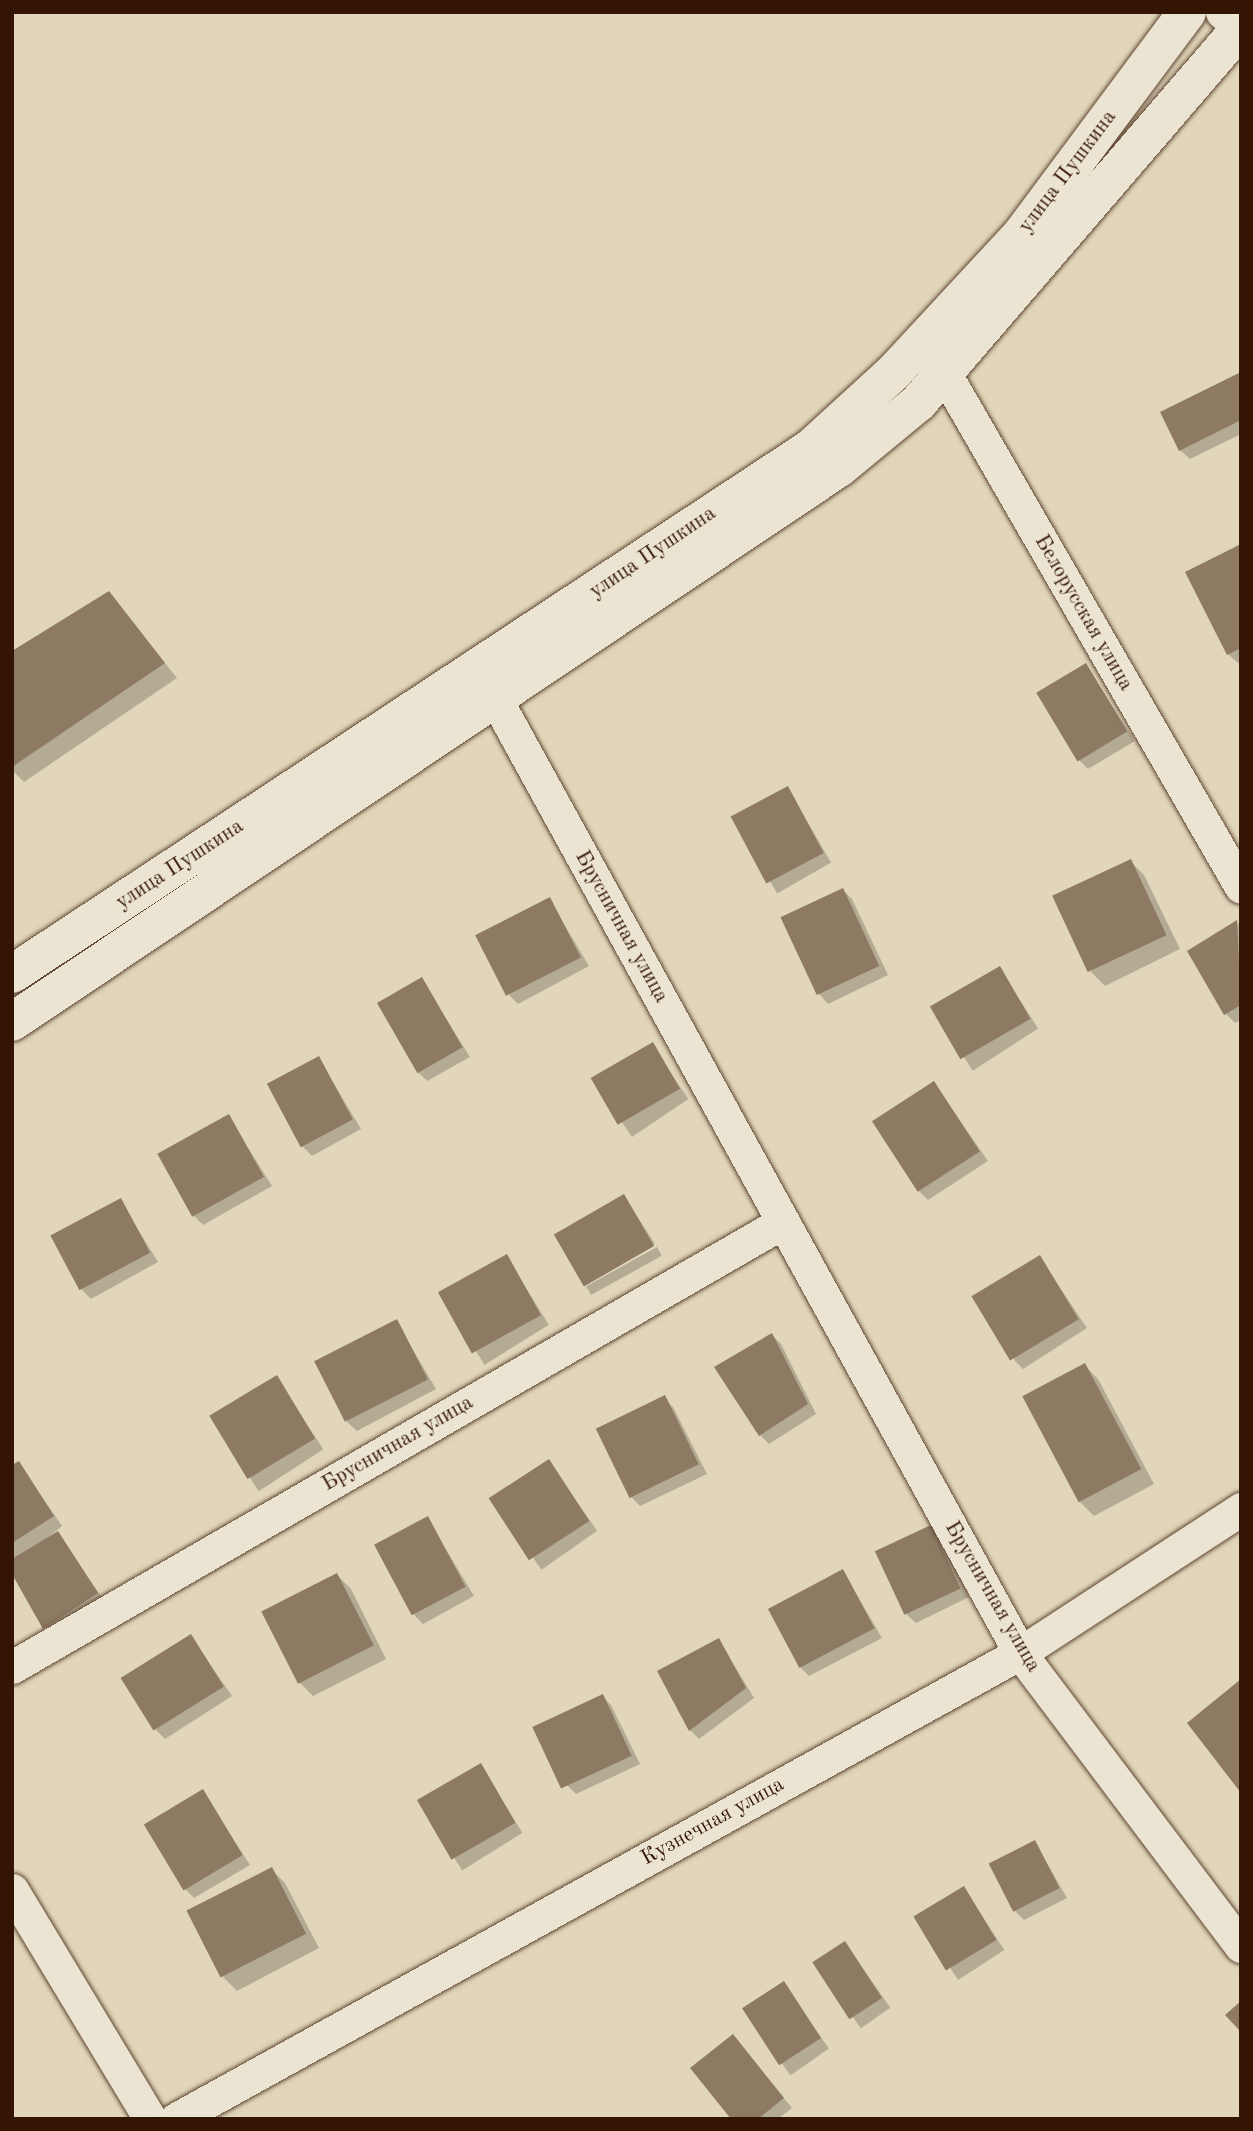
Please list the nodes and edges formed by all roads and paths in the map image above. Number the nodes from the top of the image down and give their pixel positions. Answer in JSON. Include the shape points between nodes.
{"nodes":[{"id":1,"x":1188,"y":12,"type":"edge"},
{"id":2,"x":1222,"y":12,"type":"edge"},
{"id":3,"x":1240,"y":28,"type":"edge"},
{"id":4,"x":925,"y":339,"type":"junction"},
{"id":5,"x":944,"y":372,"type":"junction"},
{"id":6,"x":488,"y":685,"type":"junction"},
{"id":7,"x":1241,"y":887,"type":"edge"},
{"id":8,"x":12,"y":974,"type":"edge"},
{"id":9,"x":12,"y":1023,"type":"edge"},
{"id":10,"x":783,"y":1222,"type":"junction"},
{"id":11,"x":1241,"y":1509,"type":"edge"},
{"id":12,"x":1020,"y":1653,"type":"junction"},
{"id":13,"x":12,"y":1667,"type":"edge"},
{"id":14,"x":12,"y":1889,"type":"edge"},
{"id":15,"x":1241,"y":1946,"type":"edge"},
{"id":16,"x":150,"y":2119,"type":"edge"},
{"id":17,"x":176,"y":2119,"type":"edge"}],
"edges":[{"from":1,"to":4,"type":"street","name":"улица Пушкина","via":[[1021,236]]},
{"from":2,"to":3,"type":"street"},
{"from":3,"to":5,"type":"street"},
{"from":4,"to":5,"type":"street","name":"Белорусская улица"},
{"from":4,"to":6,"type":"street","name":"улица Пушкина","via":[[811,448]]},
{"from":5,"to":6,"type":"street","via":[[919,402],[839,468]]},
{"from":5,"to":7,"type":"street","name":"Белорусская улица"},
{"from":6,"to":8,"type":"street","name":"улица Пушкина"},
{"from":6,"to":9,"type":"street"},
{"from":6,"to":10,"type":"street","name":"Брусничная улица"},
{"from":10,"to":12,"type":"street","name":"Брусничная улица"},
{"from":10,"to":13,"type":"street","name":"Брусничная улица"},
{"from":11,"to":12,"type":"street","name":"Кузнечная улица"},
{"from":12,"to":15,"type":"street","name":"Брусничная улица"},
{"from":12,"to":17,"type":"street","name":"Кузнечная улица"},
{"from":14,"to":16,"type":"street"}]}
